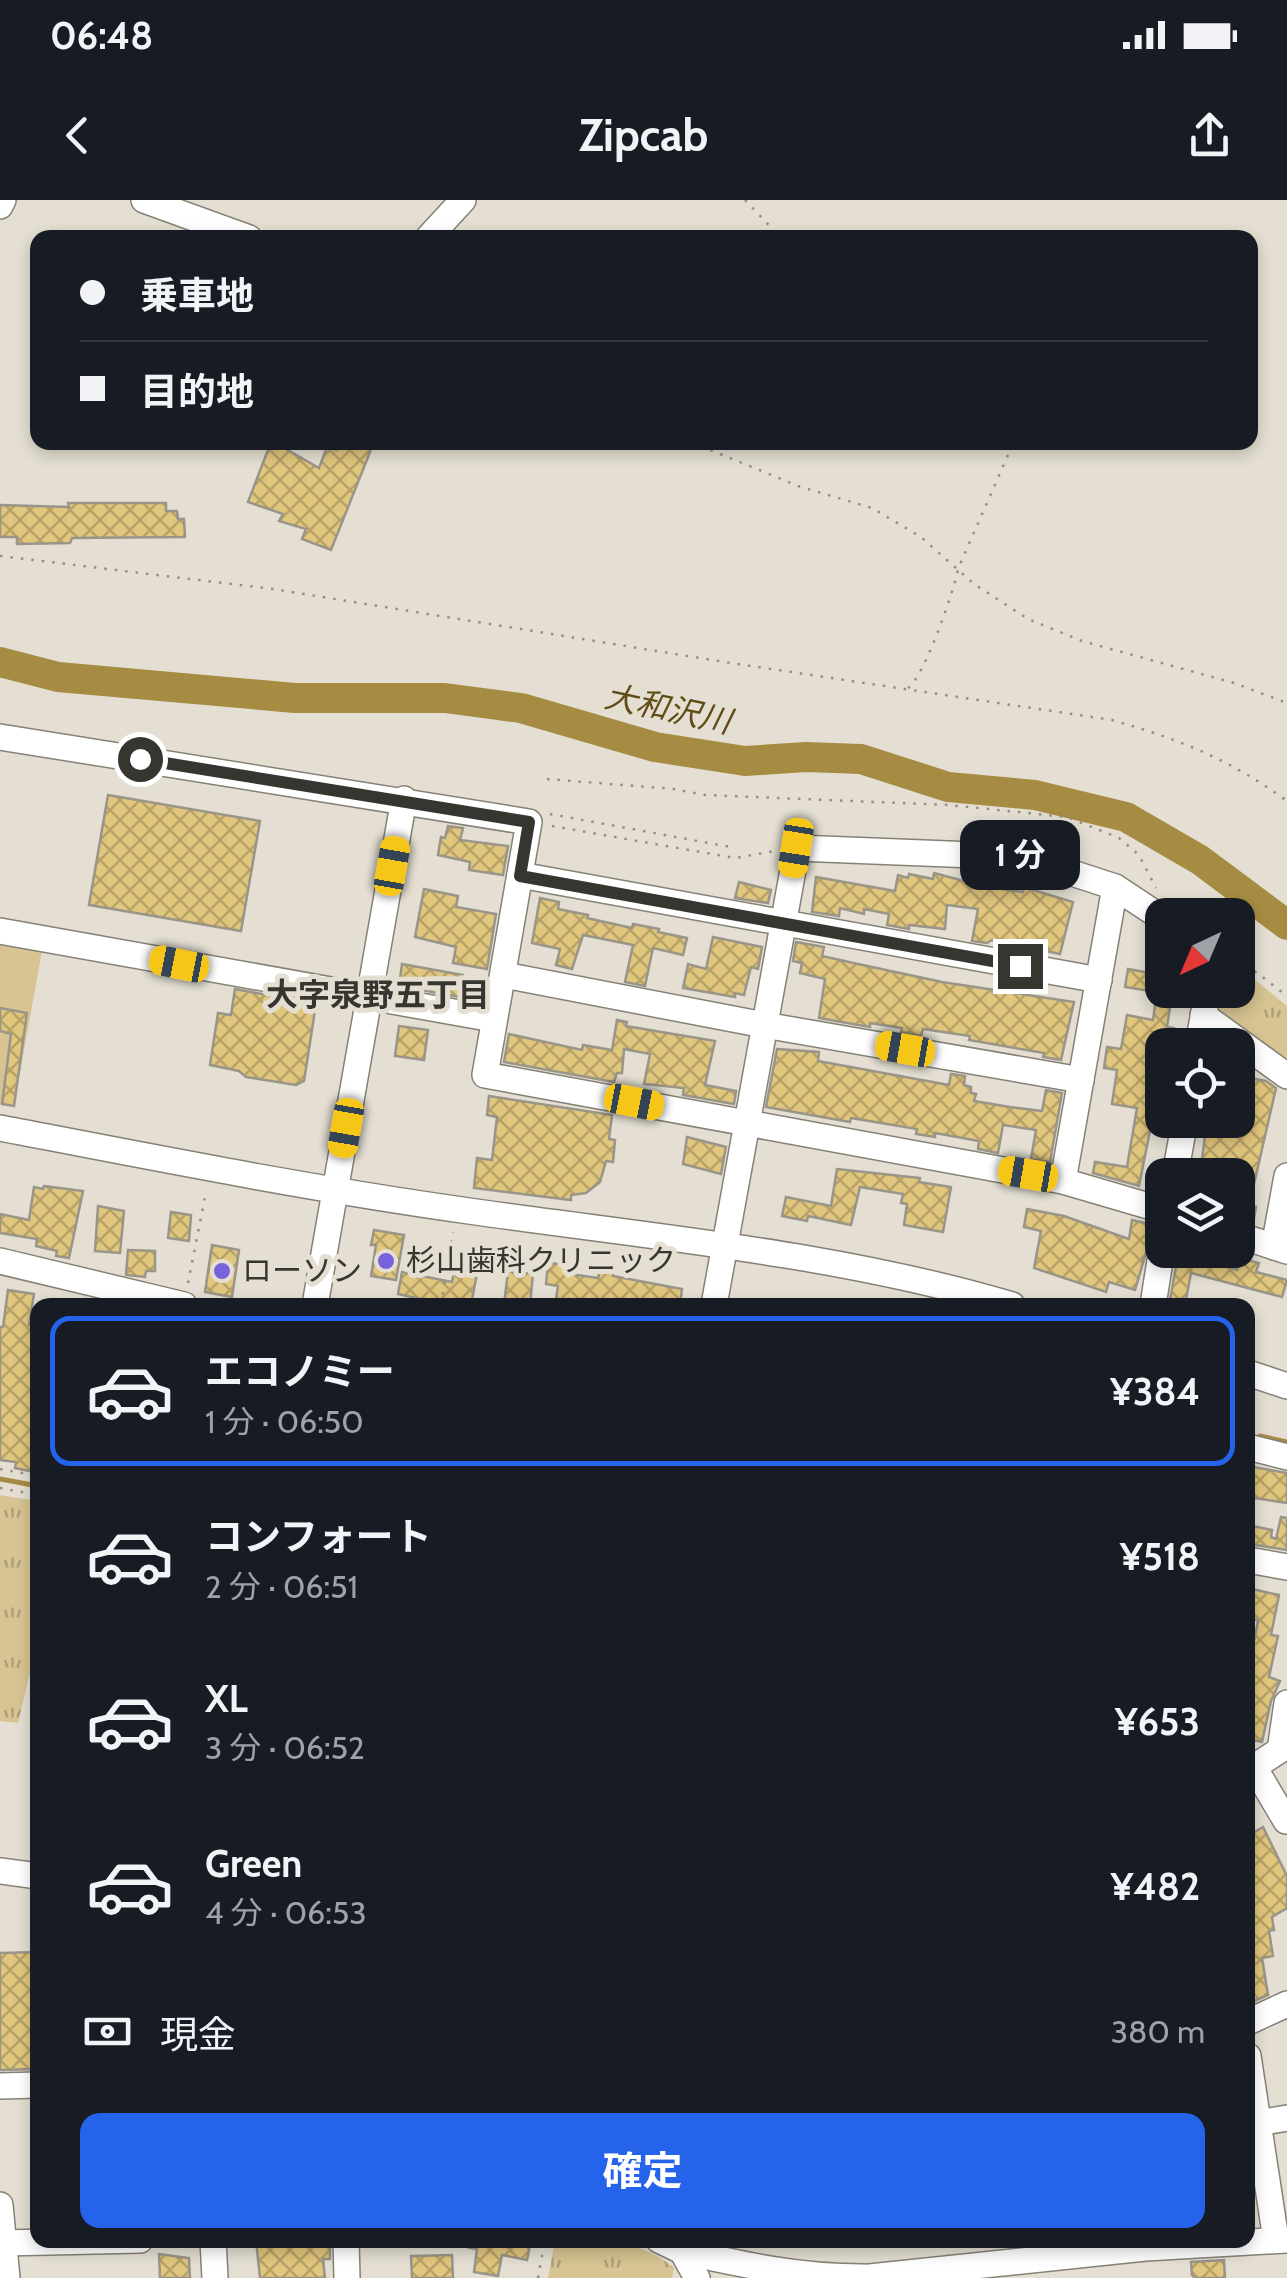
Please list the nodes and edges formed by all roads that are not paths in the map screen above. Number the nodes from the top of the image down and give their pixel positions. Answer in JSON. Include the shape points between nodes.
{"nodes":[{"id":1,"x":144,"y":200,"type":"edge"},
{"id":2,"x":463,"y":200,"type":"edge"},
{"id":3,"x":227,"y":230,"type":"edge"},
{"id":4,"x":435,"y":230,"type":"edge"},
{"id":5,"x":0,"y":737,"type":"edge"},
{"id":6,"x":404,"y":799,"type":"junction"},
{"id":7,"x":520,"y":876,"type":"junction"},
{"id":8,"x":1115,"y":887,"type":"junction"},
{"id":9,"x":1145,"y":907,"type":"edge"},
{"id":10,"x":784,"y":924,"type":"junction"},
{"id":11,"x":0,"y":931,"type":"edge"},
{"id":12,"x":504,"y":975,"type":"junction"},
{"id":13,"x":1098,"y":980,"type":"junction"},
{"id":14,"x":369,"y":999,"type":"junction"},
{"id":15,"x":1213,"y":1008,"type":"edge"},
{"id":16,"x":493,"y":1019,"type":"junction"},
{"id":17,"x":764,"y":1025,"type":"junction"},
{"id":18,"x":1287,"y":1076,"type":"edge"},
{"id":19,"x":1081,"y":1080,"type":"junction"},
{"id":20,"x":746,"y":1123,"type":"junction"},
{"id":21,"x":0,"y":1128,"type":"edge"},
{"id":22,"x":1287,"y":1176,"type":"edge"},
{"id":23,"x":1063,"y":1181,"type":"junction"},
{"id":24,"x":336,"y":1192,"type":"junction"},
{"id":25,"x":1145,"y":1205,"type":"edge"},
{"id":26,"x":1255,"y":1241,"type":"edge"},
{"id":27,"x":725,"y":1247,"type":"junction"},
{"id":28,"x":1281,"y":1249,"type":"edge"},
{"id":29,"x":0,"y":1261,"type":"edge"},
{"id":30,"x":1158,"y":1268,"type":"edge"},
{"id":31,"x":90,"y":1293,"type":"edge"},
{"id":32,"x":133,"y":1298,"type":"edge"},
{"id":33,"x":316,"y":1298,"type":"edge"},
{"id":34,"x":715,"y":1298,"type":"edge"},
{"id":35,"x":988,"y":1298,"type":"edge"},
{"id":36,"x":1153,"y":1298,"type":"edge"},
{"id":37,"x":1255,"y":1375,"type":"edge"},
{"id":38,"x":1287,"y":1386,"type":"edge"},
{"id":39,"x":1255,"y":1449,"type":"edge"},
{"id":40,"x":1287,"y":1457,"type":"edge"},
{"id":41,"x":1255,"y":1561,"type":"edge"},
{"id":42,"x":1287,"y":1567,"type":"edge"},
{"id":43,"x":1287,"y":1703,"type":"edge"},
{"id":44,"x":1255,"y":1764,"type":"edge"},
{"id":45,"x":1255,"y":1772,"type":"edge"},
{"id":46,"x":1287,"y":1821,"type":"edge"},
{"id":47,"x":0,"y":1871,"type":"edge"},
{"id":48,"x":30,"y":1875,"type":"edge"},
{"id":49,"x":1287,"y":2004,"type":"edge"},
{"id":50,"x":1255,"y":2019,"type":"edge"},
{"id":51,"x":30,"y":2085,"type":"edge"},
{"id":52,"x":0,"y":2086,"type":"edge"},
{"id":53,"x":1255,"y":2102,"type":"edge"},
{"id":54,"x":1287,"y":2118,"type":"edge"},
{"id":55,"x":1258,"y":2122,"type":"junction"},
{"id":56,"x":0,"y":2205,"type":"edge"},
{"id":57,"x":1281,"y":2240,"type":"edge"},
{"id":58,"x":1255,"y":2241,"type":"edge"},
{"id":59,"x":30,"y":2242,"type":"edge"},
{"id":60,"x":3,"y":2243,"type":"junction"},
{"id":61,"x":213,"y":2248,"type":"edge"},
{"id":62,"x":346,"y":2248,"type":"edge"},
{"id":63,"x":672,"y":2248,"type":"edge"},
{"id":64,"x":678,"y":2248,"type":"edge"},
{"id":65,"x":1121,"y":2248,"type":"edge"},
{"id":66,"x":979,"y":2272,"type":"edge"},
{"id":67,"x":7,"y":2278,"type":"edge"},
{"id":68,"x":215,"y":2278,"type":"edge"},
{"id":69,"x":347,"y":2278,"type":"edge"},
{"id":70,"x":697,"y":2278,"type":"edge"},
{"id":71,"x":861,"y":2278,"type":"edge"}],
"edges":[{"from":1,"to":3,"type":"street"},
{"from":2,"to":4,"type":"street"},
{"from":5,"to":6,"type":"street"},
{"from":6,"to":7,"type":"street","via":[[529,822]]},
{"from":6,"to":14,"type":"street"},
{"from":7,"to":10,"type":"street"},
{"from":7,"to":12,"type":"street"},
{"from":8,"to":9,"type":"street"},
{"from":8,"to":10,"type":"street","via":[[1024,857],[796,848]]},
{"from":8,"to":13,"type":"street"},
{"from":10,"to":13,"type":"street"},
{"from":10,"to":17,"type":"street"},
{"from":11,"to":14,"type":"street"},
{"from":12,"to":16,"type":"street"},
{"from":12,"to":17,"type":"street"},
{"from":13,"to":19,"type":"street"},
{"from":14,"to":16,"type":"street"},
{"from":14,"to":24,"type":"street"},
{"from":15,"to":18,"type":"street"},
{"from":16,"to":20,"type":"street","via":[[485,1074]]},
{"from":17,"to":19,"type":"street"},
{"from":17,"to":20,"type":"street"},
{"from":19,"to":23,"type":"street"},
{"from":20,"to":23,"type":"street"},
{"from":20,"to":27,"type":"street"},
{"from":21,"to":24,"type":"street"},
{"from":22,"to":28,"type":"street"},
{"from":23,"to":25,"type":"street"},
{"from":24,"to":27,"type":"street"},
{"from":24,"to":33,"type":"street"},
{"from":26,"to":28,"type":"street"},
{"from":27,"to":34,"type":"street"},
{"from":27,"to":35,"type":"street"},
{"from":29,"to":31,"type":"street"},
{"from":30,"to":36,"type":"street"},
{"from":31,"to":32,"type":"street"},
{"from":37,"to":38,"type":"street"},
{"from":39,"to":40,"type":"street"},
{"from":41,"to":42,"type":"street"},
{"from":43,"to":44,"type":"street","via":[[1280,1750]]},
{"from":45,"to":46,"type":"street"},
{"from":47,"to":48,"type":"street"},
{"from":49,"to":50,"type":"street"},
{"from":51,"to":52,"type":"street"},
{"from":53,"to":55,"type":"street"},
{"from":54,"to":55,"type":"street"},
{"from":55,"to":57,"type":"street"},
{"from":56,"to":60,"type":"street"},
{"from":57,"to":58,"type":"street"},
{"from":59,"to":60,"type":"street"},
{"from":60,"to":67,"type":"street"},
{"from":61,"to":68,"type":"street"},
{"from":62,"to":69,"type":"street"},
{"from":63,"to":70,"type":"street"},
{"from":64,"to":71,"type":"street","via":[[774,2272]]},
{"from":65,"to":66,"type":"street"},
{"from":66,"to":71,"type":"street"}]}
